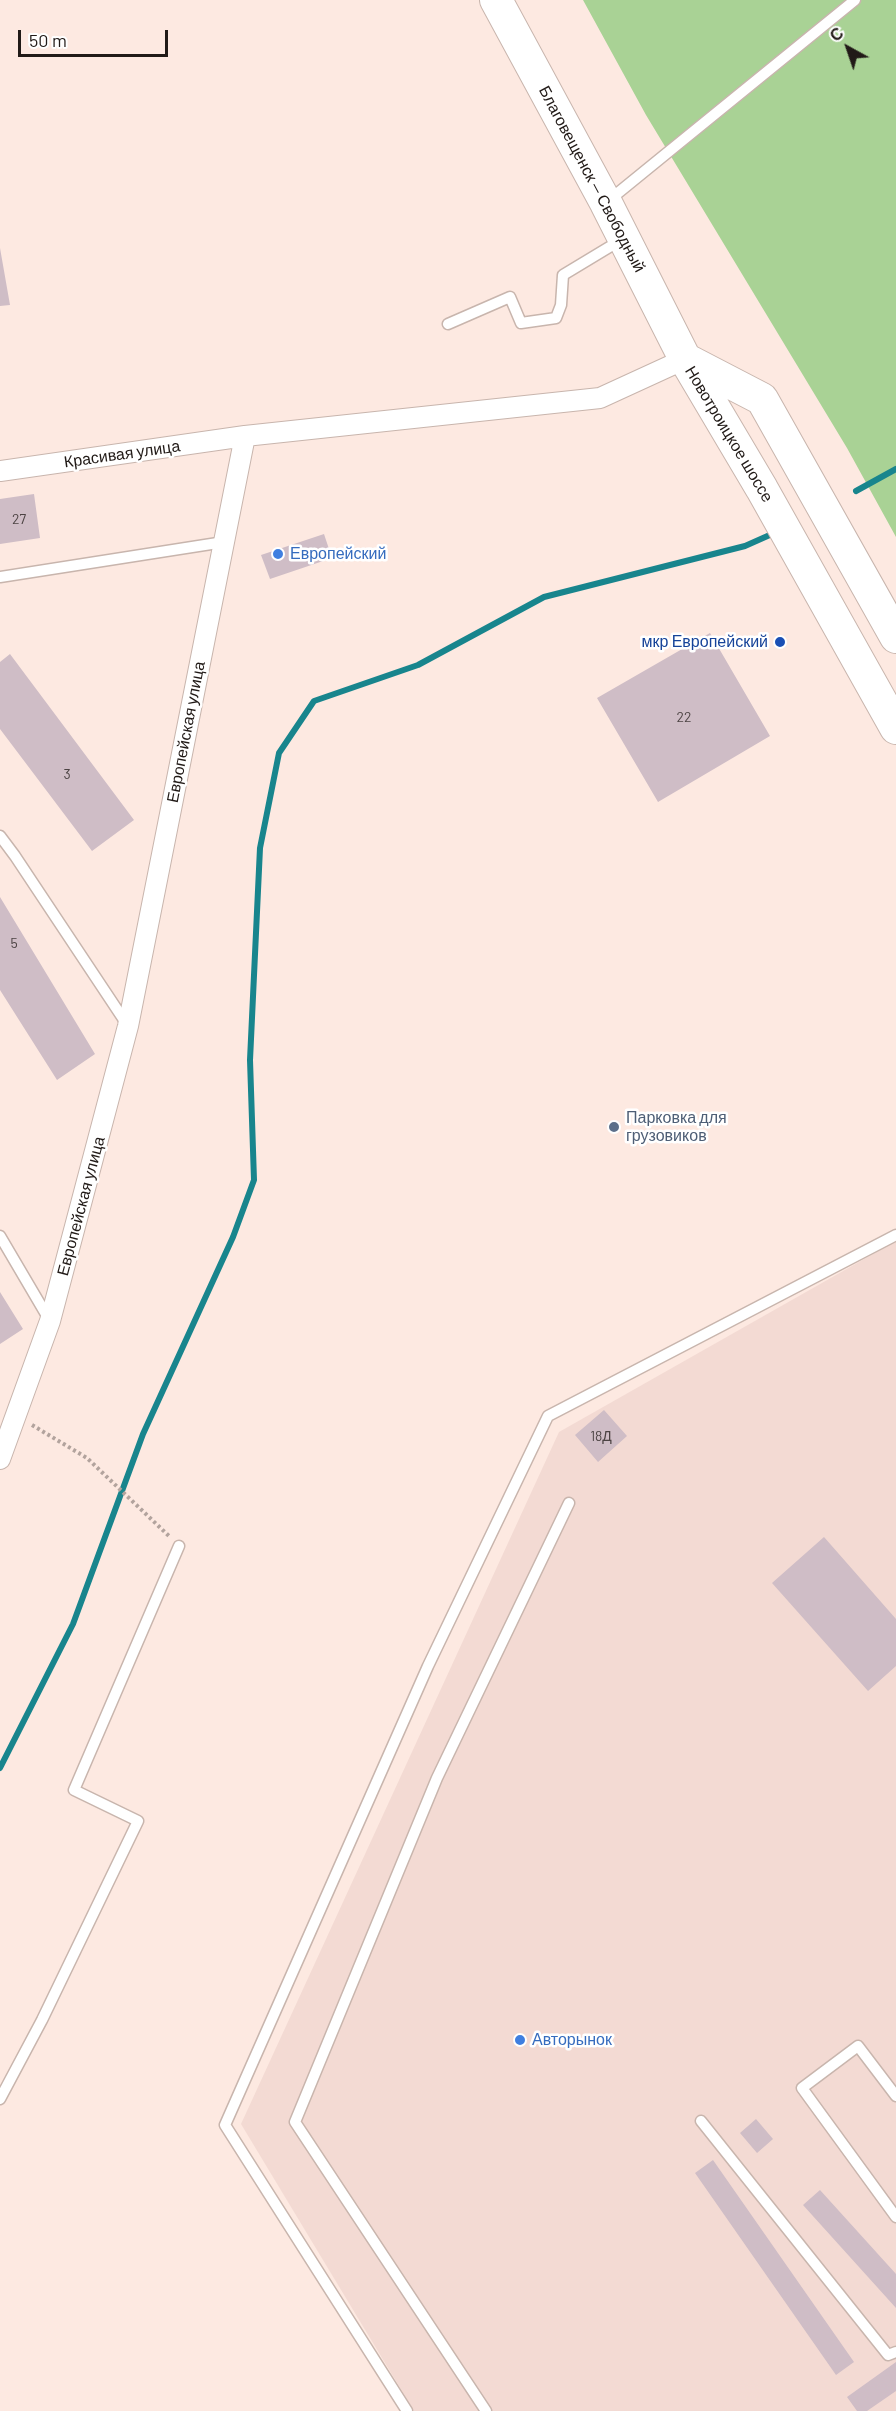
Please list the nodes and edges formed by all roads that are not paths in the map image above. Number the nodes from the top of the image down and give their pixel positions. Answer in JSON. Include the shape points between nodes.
{"nodes":[{"id":1,"x":496,"y":0,"type":"edge"},
{"id":2,"x":855,"y":0,"type":"edge"},
{"id":3,"x":606,"y":203,"type":"junction"},
{"id":4,"x":624,"y":238,"type":"junction"},
{"id":5,"x":448,"y":324,"type":"dead end"},
{"id":6,"x":685,"y":360,"type":"junction"},
{"id":7,"x":245,"y":436,"type":"junction"},
{"id":8,"x":0,"y":471,"type":"edge"},
{"id":9,"x":224,"y":542,"type":"junction"},
{"id":10,"x":0,"y":577,"type":"edge"},
{"id":11,"x":896,"y":637,"type":"edge"},
{"id":12,"x":896,"y":728,"type":"edge"},
{"id":13,"x":0,"y":836,"type":"edge"},
{"id":14,"x":128,"y":1026,"type":"junction"},
{"id":15,"x":896,"y":1235,"type":"edge"},
{"id":16,"x":0,"y":1236,"type":"edge"},
{"id":17,"x":50,"y":1321,"type":"junction"},
{"id":18,"x":0,"y":1459,"type":"edge"},
{"id":19,"x":569,"y":1503,"type":"dead end"},
{"id":20,"x":179,"y":1546,"type":"road end"},
{"id":21,"x":896,"y":2096,"type":"edge"},
{"id":22,"x":0,"y":2099,"type":"edge"},
{"id":23,"x":700,"y":2121,"type":"dead end"},
{"id":24,"x":896,"y":2217,"type":"edge"},
{"id":25,"x":896,"y":2352,"type":"edge"},
{"id":26,"x":407,"y":2411,"type":"edge"},
{"id":27,"x":486,"y":2411,"type":"edge"}],
"edges":[{"from":1,"to":3,"type":"main road","name":"Благовещенск — Свободный"},
{"from":2,"to":3,"type":"lane"},
{"from":3,"to":4,"type":"main road","name":"Благовещенск — Свободный"},
{"from":4,"to":5,"type":"lane","via":[[563,275],[556,318],[521,323],[510,297]]},
{"from":4,"to":6,"type":"main road","name":"Благовещенск — Свободный"},
{"from":6,"to":7,"type":"street","via":[[600,398]]},
{"from":6,"to":11,"type":"main road","name":"Новотроицкое шоссе","via":[[762,399]]},
{"from":6,"to":12,"type":"main road","name":"Новотроицкое шоссе"},
{"from":7,"to":8,"type":"street","name":"Красивая улица"},
{"from":7,"to":9,"type":"street","name":"Европейская улица"},
{"from":9,"to":10,"type":"lane"},
{"from":9,"to":14,"type":"street","name":"Европейская улица"},
{"from":13,"to":14,"type":"lane"},
{"from":14,"to":17,"type":"street","name":"Европейская улица"},
{"from":15,"to":26,"type":"lane","via":[[548,1416],[428,1666],[225,2125]]},
{"from":16,"to":17,"type":"lane"},
{"from":17,"to":18,"type":"street","name":"Европейская улица"},
{"from":19,"to":27,"type":"lane","via":[[437,1778],[295,2122]]},
{"from":20,"to":22,"type":"lane","via":[[74,1790],[138,1821]]},
{"from":21,"to":24,"type":"lane","via":[[858,2046],[802,2088]]},
{"from":23,"to":25,"type":"lane","via":[[888,2355]]}]}
